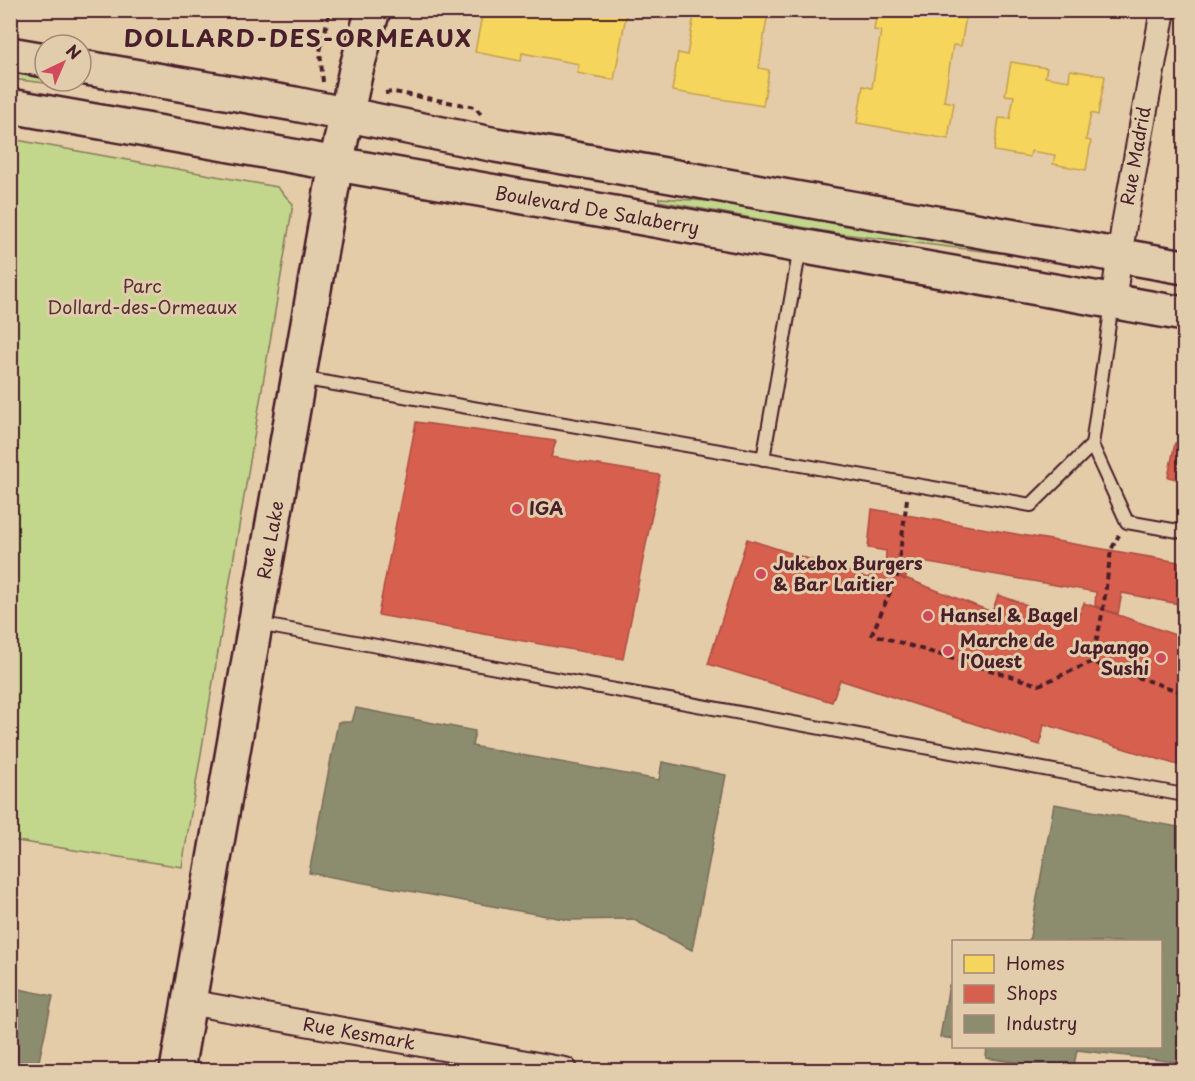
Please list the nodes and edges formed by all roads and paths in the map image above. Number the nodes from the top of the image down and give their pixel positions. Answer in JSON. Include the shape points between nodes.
{"nodes":[{"id":1,"x":330,"y":10,"type":"edge"},
{"id":2,"x":374,"y":10,"type":"edge"},
{"id":3,"x":1163,"y":10,"type":"edge"},
{"id":4,"x":10,"y":54,"type":"edge"},
{"id":5,"x":33,"y":58,"type":"edge"},
{"id":6,"x":93,"y":69,"type":"edge"},
{"id":7,"x":321,"y":77,"type":"dead end"},
{"id":8,"x":387,"y":93,"type":"dead end"},
{"id":9,"x":10,"y":106,"type":"edge"},
{"id":10,"x":346,"y":115,"type":"junction"},
{"id":11,"x":482,"y":115,"type":"dead end"},
{"id":12,"x":336,"y":164,"type":"junction"},
{"id":13,"x":800,"y":247,"type":"junction"},
{"id":14,"x":1120,"y":256,"type":"junction"},
{"id":15,"x":1185,"y":267,"type":"edge"},
{"id":16,"x":1113,"y":302,"type":"junction"},
{"id":17,"x":1185,"y":314,"type":"edge"},
{"id":18,"x":299,"y":378,"type":"junction"},
{"id":19,"x":1092,"y":445,"type":"junction"},
{"id":20,"x":763,"y":459,"type":"junction"},
{"id":21,"x":909,"y":484,"type":"junction"},
{"id":22,"x":1127,"y":522,"type":"junction"},
{"id":23,"x":1185,"y":532,"type":"edge"},
{"id":24,"x":257,"y":624,"type":"junction"},
{"id":25,"x":1092,"y":662,"type":"junction"},
{"id":26,"x":1185,"y":693,"type":"edge"},
{"id":27,"x":1185,"y":795,"type":"edge"},
{"id":28,"x":188,"y":1002,"type":"junction"},
{"id":29,"x":177,"y":1071,"type":"edge"},
{"id":30,"x":565,"y":1071,"type":"edge"}],
"edges":[{"from":1,"to":7,"type":"path","via":[[321,41]]},
{"from":2,"to":10,"type":"street","name":"Rue Lake"},
{"from":3,"to":14,"type":"street","name":"Rue Madrid"},
{"from":4,"to":5,"type":"street"},
{"from":6,"to":10,"type":"street"},
{"from":8,"to":11,"type":"path","via":[[476,107]]},
{"from":9,"to":12,"type":"street","name":"Boulevard De Salaberry"},
{"from":10,"to":12,"type":"street","name":"Rue Lake"},
{"from":10,"to":14,"type":"street"},
{"from":12,"to":13,"type":"street","name":"Boulevard De Salaberry"},
{"from":12,"to":18,"type":"street","name":"Rue Lake"},
{"from":13,"to":16,"type":"street","name":"Boulevard De Salaberry"},
{"from":13,"to":20,"type":"lane"},
{"from":14,"to":15,"type":"street"},
{"from":14,"to":16,"type":"street","name":"Rue Madrid"},
{"from":16,"to":17,"type":"street","name":"Boulevard De Salaberry"},
{"from":16,"to":19,"type":"lane"},
{"from":18,"to":20,"type":"lane"},
{"from":18,"to":24,"type":"street","name":"Rue Lake"},
{"from":19,"to":21,"type":"lane","via":[[1031,505]]},
{"from":19,"to":22,"type":"lane"},
{"from":20,"to":21,"type":"lane"},
{"from":21,"to":25,"type":"path","via":[[897,576],[872,634],[1039,685]]},
{"from":22,"to":23,"type":"lane"},
{"from":22,"to":25,"type":"path","via":[[1111,550]]},
{"from":24,"to":27,"type":"lane"},
{"from":24,"to":28,"type":"street","name":"Rue Lake"},
{"from":25,"to":26,"type":"path"},
{"from":28,"to":29,"type":"street","name":"Rue Lake"},
{"from":28,"to":30,"type":"street","name":"Rue Kesmark"}]}
